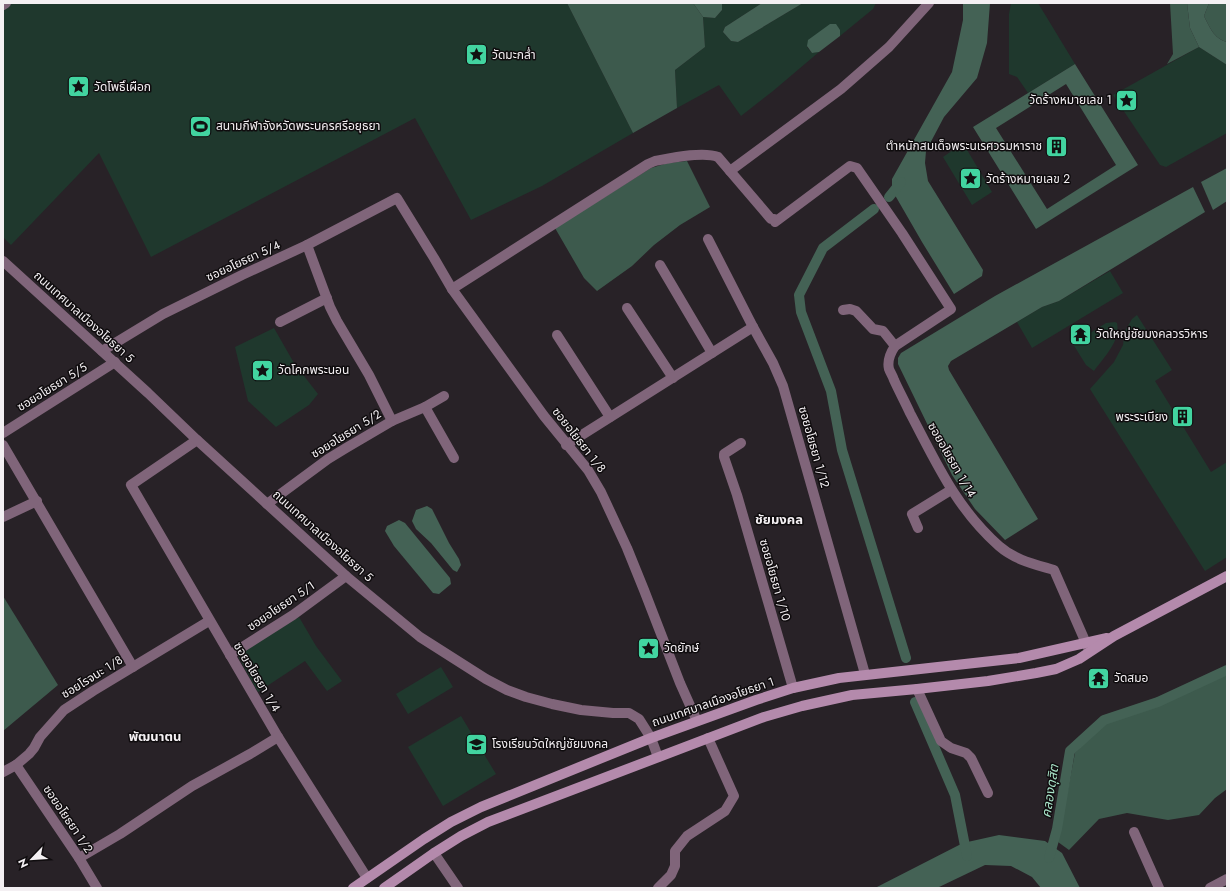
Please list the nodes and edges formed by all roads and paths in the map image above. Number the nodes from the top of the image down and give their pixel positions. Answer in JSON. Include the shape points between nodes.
{"nodes":[{"id":1,"x":6,"y":3,"type":"edge"},
{"id":2,"x":929,"y":3,"type":"edge"},
{"id":3,"x":3,"y":5,"type":"edge"},
{"id":4,"x":730,"y":171,"type":"junction"},
{"id":5,"x":397,"y":198,"type":"joint"},
{"id":6,"x":708,"y":239,"type":"dead end"},
{"id":7,"x":307,"y":245,"type":"junction"},
{"id":8,"x":3,"y":262,"type":"edge"},
{"id":9,"x":660,"y":265,"type":"dead end"},
{"id":10,"x":452,"y":289,"type":"junction"},
{"id":11,"x":327,"y":298,"type":"junction"},
{"id":12,"x":627,"y":308,"type":"dead end"},
{"id":13,"x":843,"y":310,"type":"dead end"},
{"id":14,"x":280,"y":322,"type":"dead end"},
{"id":15,"x":753,"y":327,"type":"junction"},
{"id":16,"x":557,"y":335,"type":"dead end"},
{"id":17,"x":895,"y":346,"type":"junction"},
{"id":18,"x":102,"y":351,"type":"junction"},
{"id":19,"x":712,"y":354,"type":"junction"},
{"id":20,"x":115,"y":362,"type":"junction"},
{"id":21,"x":673,"y":378,"type":"junction"},
{"id":22,"x":444,"y":396,"type":"dead end"},
{"id":23,"x":425,"y":406,"type":"junction"},
{"id":24,"x":610,"y":417,"type":"junction"},
{"id":25,"x":392,"y":420,"type":"junction"},
{"id":26,"x":3,"y":433,"type":"edge"},
{"id":27,"x":197,"y":440,"type":"junction"},
{"id":28,"x":741,"y":443,"type":"dead end"},
{"id":29,"x":3,"y":445,"type":"edge"},
{"id":30,"x":566,"y":445,"type":"junction"},
{"id":31,"x":454,"y":458,"type":"dead end"},
{"id":32,"x":951,"y":490,"type":"junction"},
{"id":33,"x":37,"y":501,"type":"junction"},
{"id":34,"x":267,"y":504,"type":"junction"},
{"id":35,"x":3,"y":517,"type":"edge"},
{"id":36,"x":918,"y":528,"type":"dead end"},
{"id":37,"x":346,"y":576,"type":"junction"},
{"id":38,"x":1227,"y":576,"type":"edge"},
{"id":39,"x":209,"y":621,"type":"junction"},
{"id":40,"x":1088,"y":647,"type":"junction"},
{"id":41,"x":230,"y":656,"type":"junction"},
{"id":42,"x":133,"y":667,"type":"junction"},
{"id":43,"x":865,"y":674,"type":"junction"},
{"id":44,"x":793,"y":688,"type":"junction"},
{"id":45,"x":917,"y":689,"type":"junction"},
{"id":46,"x":697,"y":721,"type":"junction"},
{"id":47,"x":278,"y":737,"type":"junction"},
{"id":48,"x":650,"y":738,"type":"junction"},
{"id":49,"x":708,"y":738,"type":"junction"},
{"id":50,"x":658,"y":757,"type":"junction"},
{"id":51,"x":16,"y":765,"type":"junction"},
{"id":52,"x":3,"y":772,"type":"edge"},
{"id":53,"x":988,"y":793,"type":"dead end"},
{"id":54,"x":1134,"y":832,"type":"dead end"},
{"id":55,"x":434,"y":853,"type":"junction"},
{"id":56,"x":79,"y":858,"type":"junction"},
{"id":57,"x":367,"y":878,"type":"junction"},
{"id":58,"x":1227,"y":879,"type":"edge"},
{"id":59,"x":98,"y":888,"type":"edge"},
{"id":60,"x":353,"y":888,"type":"edge"},
{"id":61,"x":384,"y":888,"type":"edge"},
{"id":62,"x":458,"y":888,"type":"edge"},
{"id":63,"x":658,"y":888,"type":"edge"},
{"id":64,"x":1159,"y":888,"type":"edge"},
{"id":65,"x":1210,"y":888,"type":"edge"}],
"edges":[{"from":1,"to":3,"type":"street"},
{"from":2,"to":4,"type":"street","via":[[889,48],[841,89]]},
{"from":4,"to":10,"type":"street","via":[[712,154],[655,161]]},
{"from":4,"to":17,"type":"street","via":[[774,222],[850,166],[857,168],[951,309]]},
{"from":5,"to":7,"type":"street","name":"ซอยอโยธยา 5/4"},
{"from":5,"to":10,"type":"street","name":"ซอยอโยธยา 1/8"},
{"from":6,"to":15,"type":"street","name":"ซอยอโยธยา 1/12"},
{"from":7,"to":11,"type":"street"},
{"from":7,"to":18,"type":"street","name":"ซอยอโยธยา 5/4","via":[[163,314]]},
{"from":8,"to":18,"type":"street","name":"ถนนเทศบาลเมืองอโยธยา 5"},
{"from":9,"to":19,"type":"street"},
{"from":10,"to":30,"type":"street","name":"ซอยอโยธยา 1/8"},
{"from":11,"to":14,"type":"street"},
{"from":11,"to":25,"type":"street"},
{"from":12,"to":21,"type":"street"},
{"from":13,"to":17,"type":"street","via":[[856,311],[873,328],[883,331]]},
{"from":15,"to":19,"type":"street"},
{"from":15,"to":43,"type":"street","name":"ซอยอโยธยา 1/12","via":[[782,386]]},
{"from":16,"to":24,"type":"street"},
{"from":17,"to":32,"type":"street","name":"ซอยอโยธยา 1/14","via":[[890,354],[889,368]]},
{"from":18,"to":20,"type":"street","name":"ถนนเทศบาลเมืองอโยธยา 5"},
{"from":19,"to":21,"type":"street"},
{"from":20,"to":26,"type":"street","name":"ซอยอโยธยา 5/5"},
{"from":20,"to":27,"type":"street","name":"ถนนเทศบาลเมืองอโยธยา 5"},
{"from":21,"to":24,"type":"street"},
{"from":22,"to":23,"type":"street","name":"ซอยอโยธยา 5/2"},
{"from":23,"to":25,"type":"street","name":"ซอยอโยธยา 5/2"},
{"from":23,"to":31,"type":"street"},
{"from":24,"to":30,"type":"street"},
{"from":25,"to":34,"type":"street","name":"ซอยอโยธยา 5/2","via":[[328,459]]},
{"from":27,"to":34,"type":"street","name":"ถนนเทศบาลเมืองอโยธยา 5"},
{"from":27,"to":39,"type":"street","name":"ซอยอโยธยา 1/4","via":[[130,485]]},
{"from":28,"to":44,"type":"street","name":"ซอยอโยธยา 1/10","via":[[724,454],[724,457]]},
{"from":29,"to":33,"type":"street"},
{"from":30,"to":46,"type":"street","name":"ซอยอโยธยา 1/8","via":[[588,470],[611,512]]},
{"from":32,"to":36,"type":"street","via":[[912,514]]},
{"from":32,"to":40,"type":"street","name":"ซอยอโยธยา 1/14","via":[[969,516],[1008,553],[1017,559],[1054,570]]},
{"from":33,"to":35,"type":"street"},
{"from":33,"to":42,"type":"street"},
{"from":34,"to":37,"type":"street","name":"ถนนเทศบาลเมืองอโยธยา 5"},
{"from":37,"to":41,"type":"street","name":"ซอยอโยธยา 5/1","via":[[293,615]]},
{"from":37,"to":48,"type":"street","name":"ถนนเทศบาลเมืองอโยธยา 5","via":[[420,637],[486,679],[520,695],[552,704],[581,710],[629,713],[639,719]]},
{"from":38,"to":40,"type":"main road","name":"ถนนเทศบาลเมืองอโยธยา 1","via":[[1114,636]]},
{"from":39,"to":41,"type":"street","name":"ซอยอโยธยา 1/4"},
{"from":39,"to":42,"type":"street","name":"ซอยโรจนะ 1/8"},
{"from":40,"to":43,"type":"main road","name":"ถนนเทศบาลเมืองอโยธยา 1","via":[[1012,659]]},
{"from":40,"to":45,"type":"main road","name":"ถนนเทศบาลเมืองอโยธยา 1","via":[[1068,664],[1036,673]]},
{"from":41,"to":47,"type":"street","name":"ซอยอโยธยา 1/4"},
{"from":42,"to":51,"type":"street","name":"ซอยโรจนะ 1/8","via":[[64,710],[29,754]]},
{"from":43,"to":44,"type":"main road","name":"ถนนเทศบาลเมืองอโยธยา 1"},
{"from":44,"to":46,"type":"main road","name":"ถนนเทศบาลเมืองอโยธยา 1"},
{"from":45,"to":49,"type":"main road","name":"ถนนเทศบาลเมืองอโยธยา 1","via":[[852,695],[802,706]]},
{"from":45,"to":53,"type":"street","via":[[941,741],[972,758]]},
{"from":46,"to":48,"type":"main road","name":"ถนนเทศบาลเมืองอโยธยา 1"},
{"from":47,"to":56,"type":"street","via":[[192,786]]},
{"from":47,"to":57,"type":"street","name":"ซอยอโยธยา 1/4"},
{"from":48,"to":50,"type":"street","name":"ถนนเทศบาลเมืองอโยธยา 5"},
{"from":48,"to":57,"type":"main road","name":"ถนนเทศบาลเมืองอโยธยา 1","via":[[481,807],[451,822]]},
{"from":49,"to":50,"type":"main road","name":"ถนนเทศบาลเมืองอโยธยา 1"},
{"from":49,"to":63,"type":"street","via":[[734,796],[725,811],[687,836],[676,851],[675,866],[671,875]]},
{"from":50,"to":55,"type":"main road","name":"ถนนเทศบาลเมืองอโยธยา 1","via":[[488,822]]},
{"from":51,"to":52,"type":"street","name":"ซอยโรจนะ 1/8"},
{"from":51,"to":56,"type":"street","name":"ซอยอโยธยา 1/2"},
{"from":54,"to":64,"type":"street"},
{"from":55,"to":61,"type":"main road","name":"ถนนเทศบาลเมืองอโยธยา 1"},
{"from":55,"to":62,"type":"street"},
{"from":56,"to":59,"type":"street","name":"ซอยอโยธยา 1/2"},
{"from":57,"to":60,"type":"main road","name":"ถนนเทศบาลเมืองอโยธยา 1"},
{"from":58,"to":65,"type":"street"}]}
